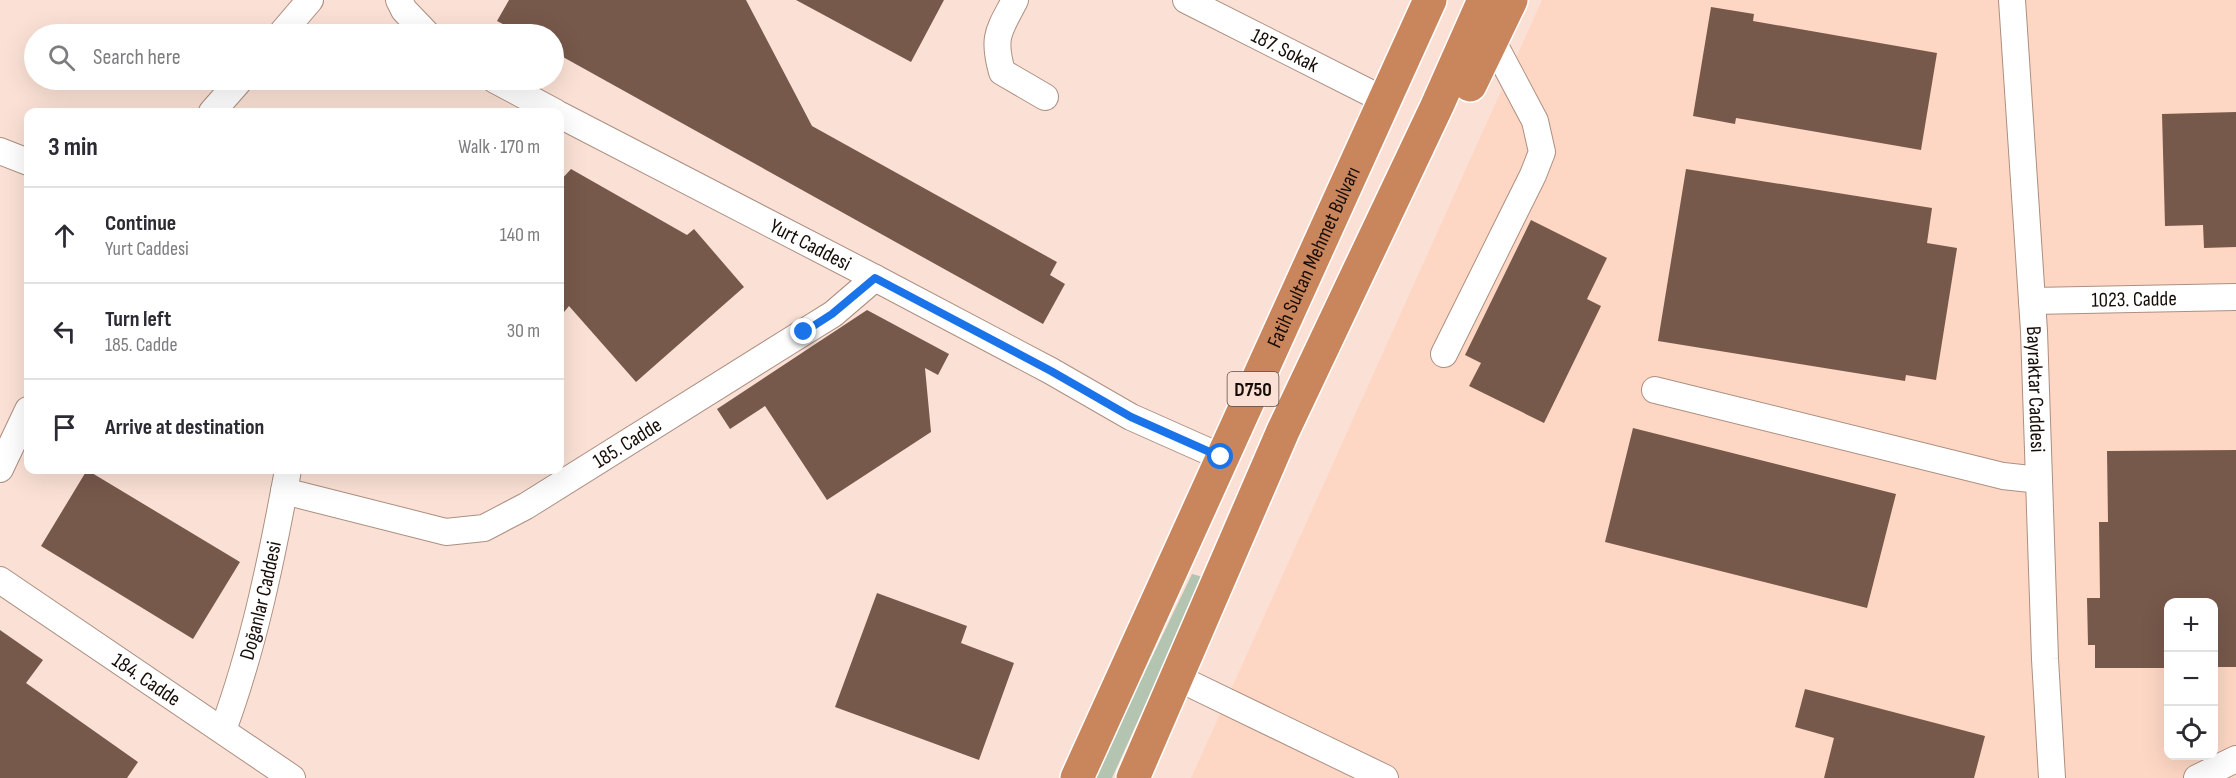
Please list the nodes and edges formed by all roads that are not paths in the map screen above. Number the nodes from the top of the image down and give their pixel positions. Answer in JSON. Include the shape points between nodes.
{"nodes":[{"id":1,"x":310,"y":0,"type":"edge"},
{"id":2,"x":399,"y":0,"type":"edge"},
{"id":3,"x":1015,"y":0,"type":"edge"},
{"id":4,"x":1186,"y":0,"type":"edge"},
{"id":5,"x":1430,"y":0,"type":"edge"},
{"id":6,"x":1484,"y":0,"type":"edge"},
{"id":7,"x":1511,"y":0,"type":"edge"},
{"id":8,"x":2012,"y":0,"type":"edge"},
{"id":9,"x":290,"y":24,"type":"edge"},
{"id":10,"x":417,"y":24,"type":"edge"},
{"id":11,"x":1492,"y":40,"type":"junction"},
{"id":12,"x":231,"y":90,"type":"edge"},
{"id":13,"x":513,"y":90,"type":"edge"},
{"id":14,"x":1045,"y":98,"type":"dead end"},
{"id":15,"x":1384,"y":100,"type":"junction"},
{"id":16,"x":216,"y":108,"type":"edge"},
{"id":17,"x":545,"y":108,"type":"edge"},
{"id":18,"x":564,"y":119,"type":"edge"},
{"id":19,"x":0,"y":151,"type":"edge"},
{"id":20,"x":24,"y":160,"type":"edge"},
{"id":21,"x":1388,"y":209,"type":"junction"},
{"id":22,"x":875,"y":278,"type":"junction"},
{"id":23,"x":2236,"y":297,"type":"edge"},
{"id":24,"x":2032,"y":301,"type":"junction"},
{"id":25,"x":1444,"y":354,"type":"dead end"},
{"id":26,"x":1654,"y":390,"type":"dead end"},
{"id":27,"x":24,"y":418,"type":"edge"},
{"id":28,"x":1221,"y":457,"type":"junction"},
{"id":29,"x":0,"y":469,"type":"edge"},
{"id":30,"x":286,"y":480,"type":"edge"},
{"id":31,"x":2039,"y":480,"type":"junction"},
{"id":32,"x":0,"y":580,"type":"edge"},
{"id":33,"x":1176,"y":677,"type":"junction"},
{"id":34,"x":224,"y":730,"type":"junction"},
{"id":35,"x":2236,"y":759,"type":"edge"},
{"id":36,"x":292,"y":778,"type":"edge"},
{"id":37,"x":1077,"y":778,"type":"edge"},
{"id":38,"x":1133,"y":778,"type":"edge"},
{"id":39,"x":1385,"y":778,"type":"edge"},
{"id":40,"x":2052,"y":778,"type":"edge"},
{"id":41,"x":2197,"y":778,"type":"edge"}],
"edges":[{"from":1,"to":9,"type":"street"},
{"from":2,"to":10,"type":"street"},
{"from":3,"to":14,"type":"street","via":[[996,36],[1002,72]]},
{"from":4,"to":15,"type":"street","name":"187. Sokak"},
{"from":5,"to":15,"type":"highway","name":"Fatih Sultan Mehmet Bulvarı","number":"D750"},
{"from":6,"to":21,"type":"highway"},
{"from":7,"to":11,"type":"highway"},
{"from":8,"to":24,"type":"street","name":"Bayraktar Caddesi"},
{"from":11,"to":21,"type":"highway","via":[[1443,137]]},
{"from":11,"to":25,"type":"street","via":[[1535,121],[1542,152]]},
{"from":12,"to":16,"type":"street"},
{"from":13,"to":17,"type":"street","name":"Yurt Caddesi"},
{"from":15,"to":28,"type":"highway","name":"Fatih Sultan Mehmet Bulvarı","number":"D750"},
{"from":18,"to":22,"type":"street","name":"Yurt Caddesi"},
{"from":19,"to":20,"type":"street"},
{"from":21,"to":33,"type":"highway","via":[[1283,431]]},
{"from":22,"to":28,"type":"street","name":"Yurt Caddesi","via":[[1131,417]]},
{"from":22,"to":30,"type":"street","name":"185. Cadde","via":[[804,332],[526,506],[484,528],[446,532]]},
{"from":23,"to":24,"type":"street","name":"1023. Cadde"},
{"from":24,"to":31,"type":"street","name":"Bayraktar Caddesi"},
{"from":26,"to":31,"type":"street","via":[[2003,476]]},
{"from":27,"to":29,"type":"street"},
{"from":28,"to":37,"type":"highway","name":"Fatih Sultan Mehmet Bulvarı","number":"D750"},
{"from":30,"to":34,"type":"street","name":"Doğanlar Caddesi","via":[[246,658]]},
{"from":31,"to":40,"type":"street","name":"Bayraktar Caddesi"},
{"from":32,"to":34,"type":"street","name":"184. Cadde"},
{"from":33,"to":38,"type":"highway"},
{"from":33,"to":39,"type":"street"},
{"from":34,"to":36,"type":"street","name":"184. Cadde"},
{"from":35,"to":41,"type":"street"}]}
